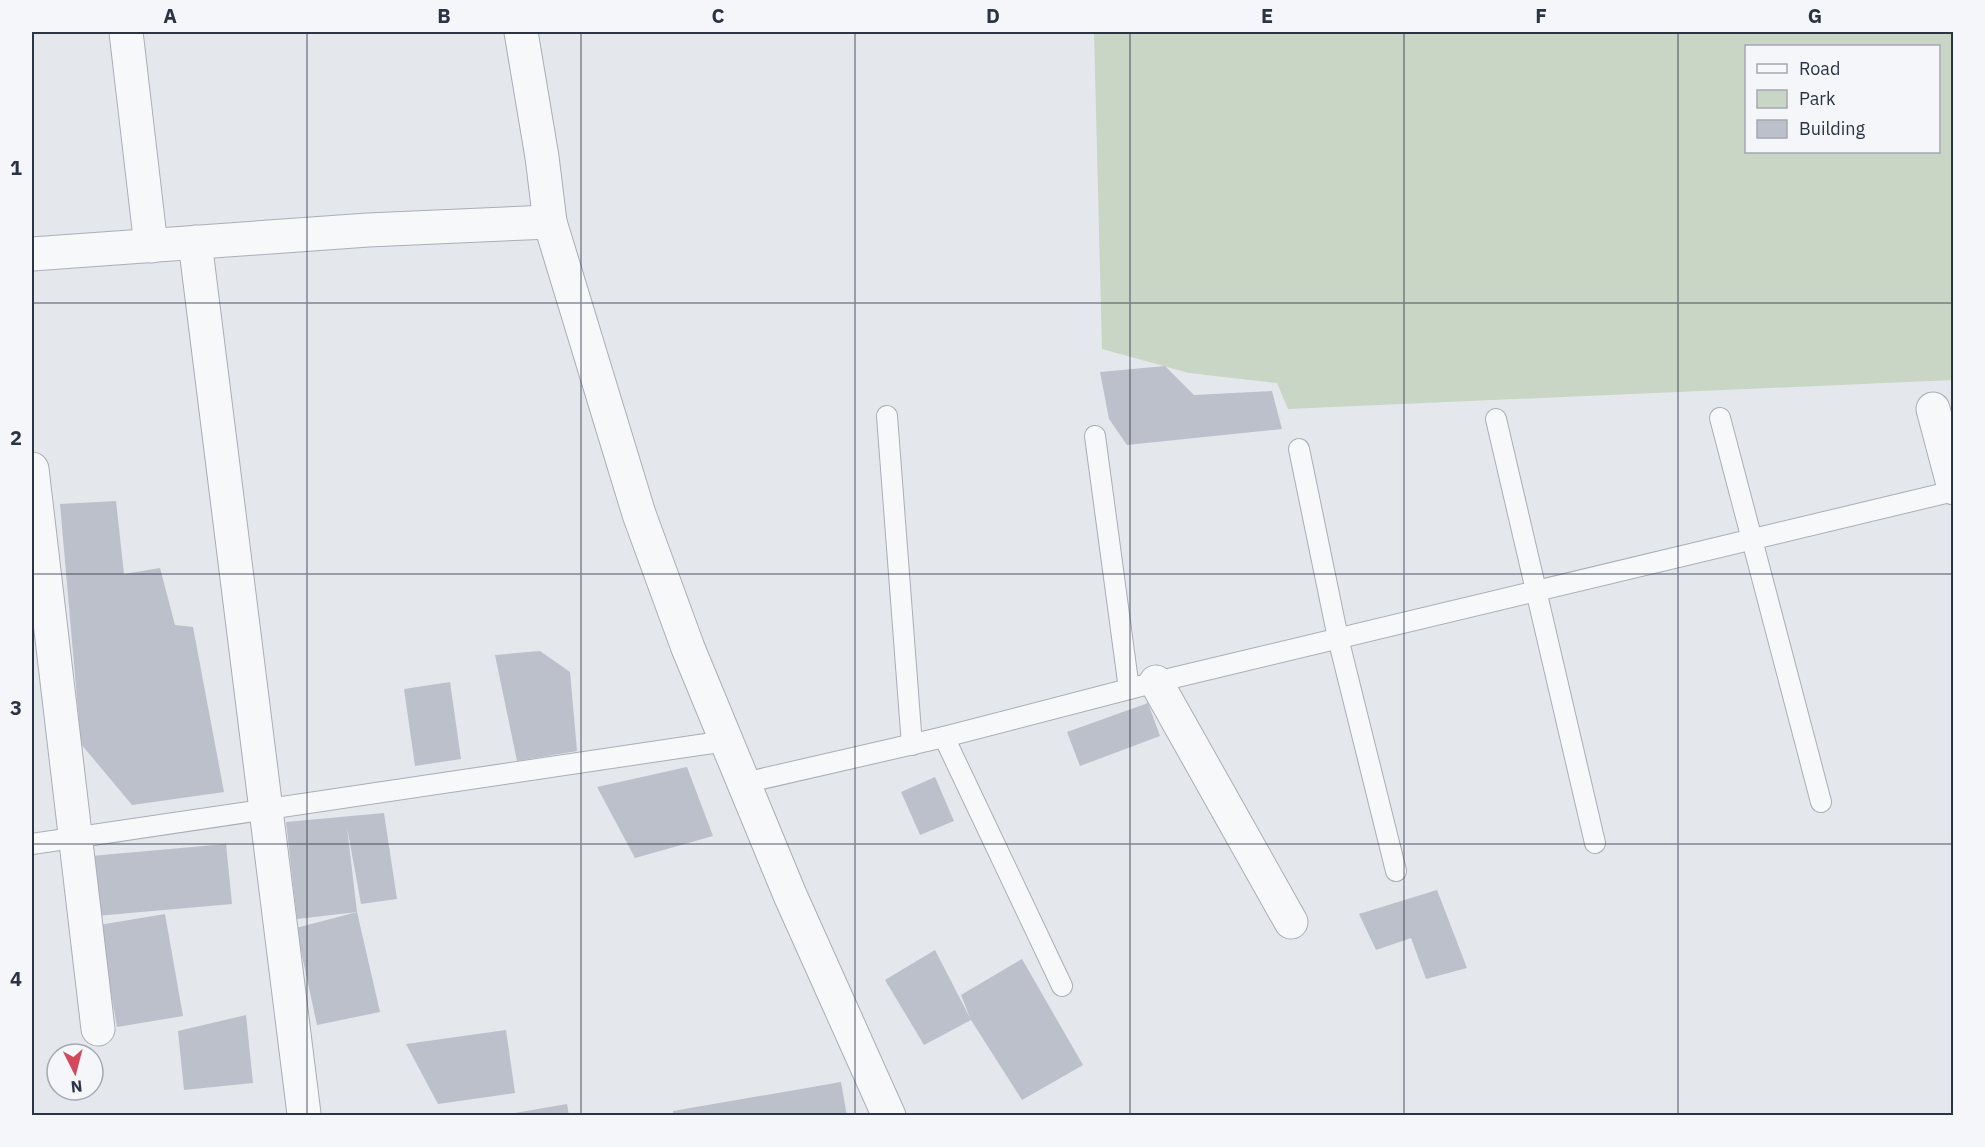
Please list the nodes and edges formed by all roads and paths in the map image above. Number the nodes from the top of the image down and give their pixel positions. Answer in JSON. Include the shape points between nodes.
{"nodes":[{"id":1,"x":126,"y":32,"type":"edge"},
{"id":2,"x":521,"y":32,"type":"edge"},
{"id":3,"x":550,"y":222,"type":"junction"},
{"id":4,"x":195,"y":242,"type":"junction"},
{"id":5,"x":151,"y":246,"type":"junction"},
{"id":6,"x":32,"y":254,"type":"edge"},
{"id":7,"x":1933,"y":409,"type":"dead end"},
{"id":8,"x":887,"y":416,"type":"dead end"},
{"id":9,"x":1720,"y":418,"type":"dead end"},
{"id":10,"x":1496,"y":419,"type":"dead end"},
{"id":11,"x":1095,"y":436,"type":"dead end"},
{"id":12,"x":1299,"y":449,"type":"dead end"},
{"id":13,"x":32,"y":469,"type":"edge"},
{"id":14,"x":1953,"y":490,"type":"edge"},
{"id":15,"x":1750,"y":540,"type":"junction"},
{"id":16,"x":1536,"y":591,"type":"junction"},
{"id":17,"x":1338,"y":638,"type":"junction"},
{"id":18,"x":1143,"y":686,"type":"junction"},
{"id":19,"x":944,"y":737,"type":"junction"},
{"id":20,"x":726,"y":741,"type":"junction"},
{"id":21,"x":912,"y":745,"type":"junction"},
{"id":22,"x":744,"y":783,"type":"junction"},
{"id":23,"x":1821,"y":802,"type":"dead end"},
{"id":24,"x":266,"y":811,"type":"junction"},
{"id":25,"x":75,"y":836,"type":"junction"},
{"id":26,"x":1595,"y":843,"type":"dead end"},
{"id":27,"x":32,"y":844,"type":"edge"},
{"id":28,"x":1396,"y":871,"type":"dead end"},
{"id":29,"x":1291,"y":922,"type":"dead end"},
{"id":30,"x":1062,"y":986,"type":"dead end"},
{"id":31,"x":98,"y":1029,"type":"dead end"},
{"id":32,"x":304,"y":1114,"type":"dead end"},
{"id":33,"x":889,"y":1116,"type":"edge"}],
"edges":[{"from":1,"to":5,"type":"street"},
{"from":2,"to":3,"type":"street"},
{"from":3,"to":4,"type":"street"},
{"from":3,"to":20,"type":"street","via":[[639,514]]},
{"from":4,"to":5,"type":"street"},
{"from":4,"to":24,"type":"street"},
{"from":5,"to":6,"type":"street"},
{"from":7,"to":14,"type":"street"},
{"from":8,"to":21,"type":"lane"},
{"from":9,"to":15,"type":"lane"},
{"from":10,"to":16,"type":"lane"},
{"from":11,"to":18,"type":"lane"},
{"from":12,"to":17,"type":"lane"},
{"from":13,"to":25,"type":"street"},
{"from":14,"to":15,"type":"lane"},
{"from":15,"to":16,"type":"lane"},
{"from":15,"to":23,"type":"lane"},
{"from":16,"to":17,"type":"lane"},
{"from":16,"to":26,"type":"lane"},
{"from":17,"to":18,"type":"lane"},
{"from":17,"to":28,"type":"lane"},
{"from":18,"to":19,"type":"lane"},
{"from":18,"to":29,"type":"street"},
{"from":19,"to":21,"type":"lane"},
{"from":19,"to":30,"type":"lane"},
{"from":20,"to":22,"type":"street"},
{"from":20,"to":24,"type":"lane"},
{"from":21,"to":22,"type":"lane"},
{"from":22,"to":33,"type":"street"},
{"from":24,"to":25,"type":"lane"},
{"from":24,"to":32,"type":"street"},
{"from":25,"to":27,"type":"lane"},
{"from":25,"to":31,"type":"street"}]}
